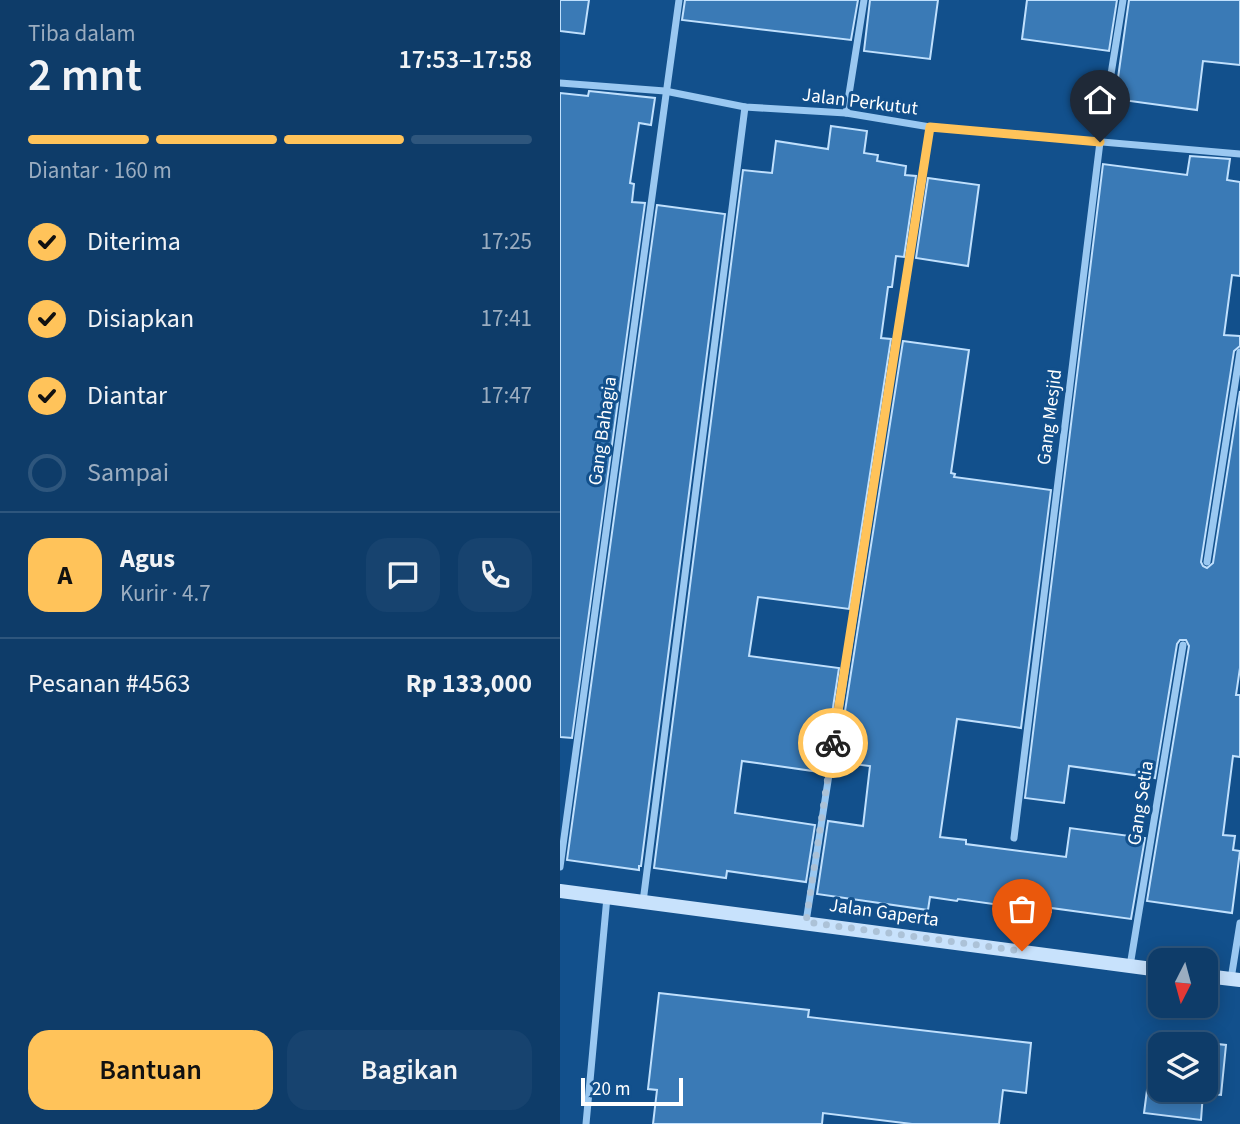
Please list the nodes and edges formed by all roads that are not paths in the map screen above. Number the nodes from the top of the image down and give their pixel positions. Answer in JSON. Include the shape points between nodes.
{"nodes":[{"id":1,"x":679,"y":0,"type":"edge"},
{"id":2,"x":864,"y":0,"type":"edge"},
{"id":3,"x":1123,"y":0,"type":"edge"},
{"id":4,"x":560,"y":83,"type":"edge"},
{"id":5,"x":665,"y":91,"type":"junction"},
{"id":6,"x":745,"y":107,"type":"junction"},
{"id":7,"x":846,"y":113,"type":"junction"},
{"id":8,"x":930,"y":127,"type":"junction"},
{"id":9,"x":1100,"y":142,"type":"junction"},
{"id":10,"x":1240,"y":154,"type":"edge"},
{"id":11,"x":1240,"y":352,"type":"edge"},
{"id":12,"x":1207,"y":562,"type":"dead end"},
{"id":13,"x":1184,"y":645,"type":"dead end"},
{"id":14,"x":1014,"y":838,"type":"dead end"},
{"id":15,"x":560,"y":867,"type":"edge"},
{"id":16,"x":560,"y":891,"type":"edge"},
{"id":17,"x":607,"y":897,"type":"junction"},
{"id":18,"x":643,"y":902,"type":"junction"},
{"id":19,"x":806,"y":922,"type":"junction"},
{"id":20,"x":1240,"y":923,"type":"edge"},
{"id":21,"x":1130,"y":966,"type":"junction"},
{"id":22,"x":1148,"y":968,"type":"edge"},
{"id":23,"x":1235,"y":980,"type":"edge"},
{"id":24,"x":586,"y":1124,"type":"edge"}],
"edges":[{"from":1,"to":5,"type":"street","name":"Gang Bahagia"},
{"from":2,"to":7,"type":"street"},
{"from":3,"to":9,"type":"street","name":"Gang Mesjid"},
{"from":4,"to":5,"type":"street","name":"Jalan Perkutut"},
{"from":5,"to":6,"type":"street","name":"Jalan Perkutut"},
{"from":5,"to":15,"type":"street","name":"Gang Bahagia"},
{"from":6,"to":7,"type":"street","name":"Jalan Perkutut"},
{"from":6,"to":18,"type":"street"},
{"from":7,"to":8,"type":"street","name":"Jalan Perkutut"},
{"from":8,"to":9,"type":"street","name":"Jalan Perkutut"},
{"from":8,"to":19,"type":"street"},
{"from":9,"to":10,"type":"street","name":"Jalan Perkutut"},
{"from":9,"to":14,"type":"street","name":"Gang Mesjid"},
{"from":11,"to":12,"type":"street"},
{"from":13,"to":21,"type":"street","name":"Gang Setia"},
{"from":16,"to":17,"type":"street","name":"Jalan Gaperta"},
{"from":17,"to":18,"type":"street","name":"Jalan Gaperta"},
{"from":17,"to":24,"type":"street"},
{"from":18,"to":19,"type":"street","name":"Jalan Gaperta"},
{"from":19,"to":21,"type":"street","name":"Jalan Gaperta"},
{"from":20,"to":23,"type":"street"},
{"from":21,"to":22,"type":"street","name":"Jalan Gaperta"}]}
